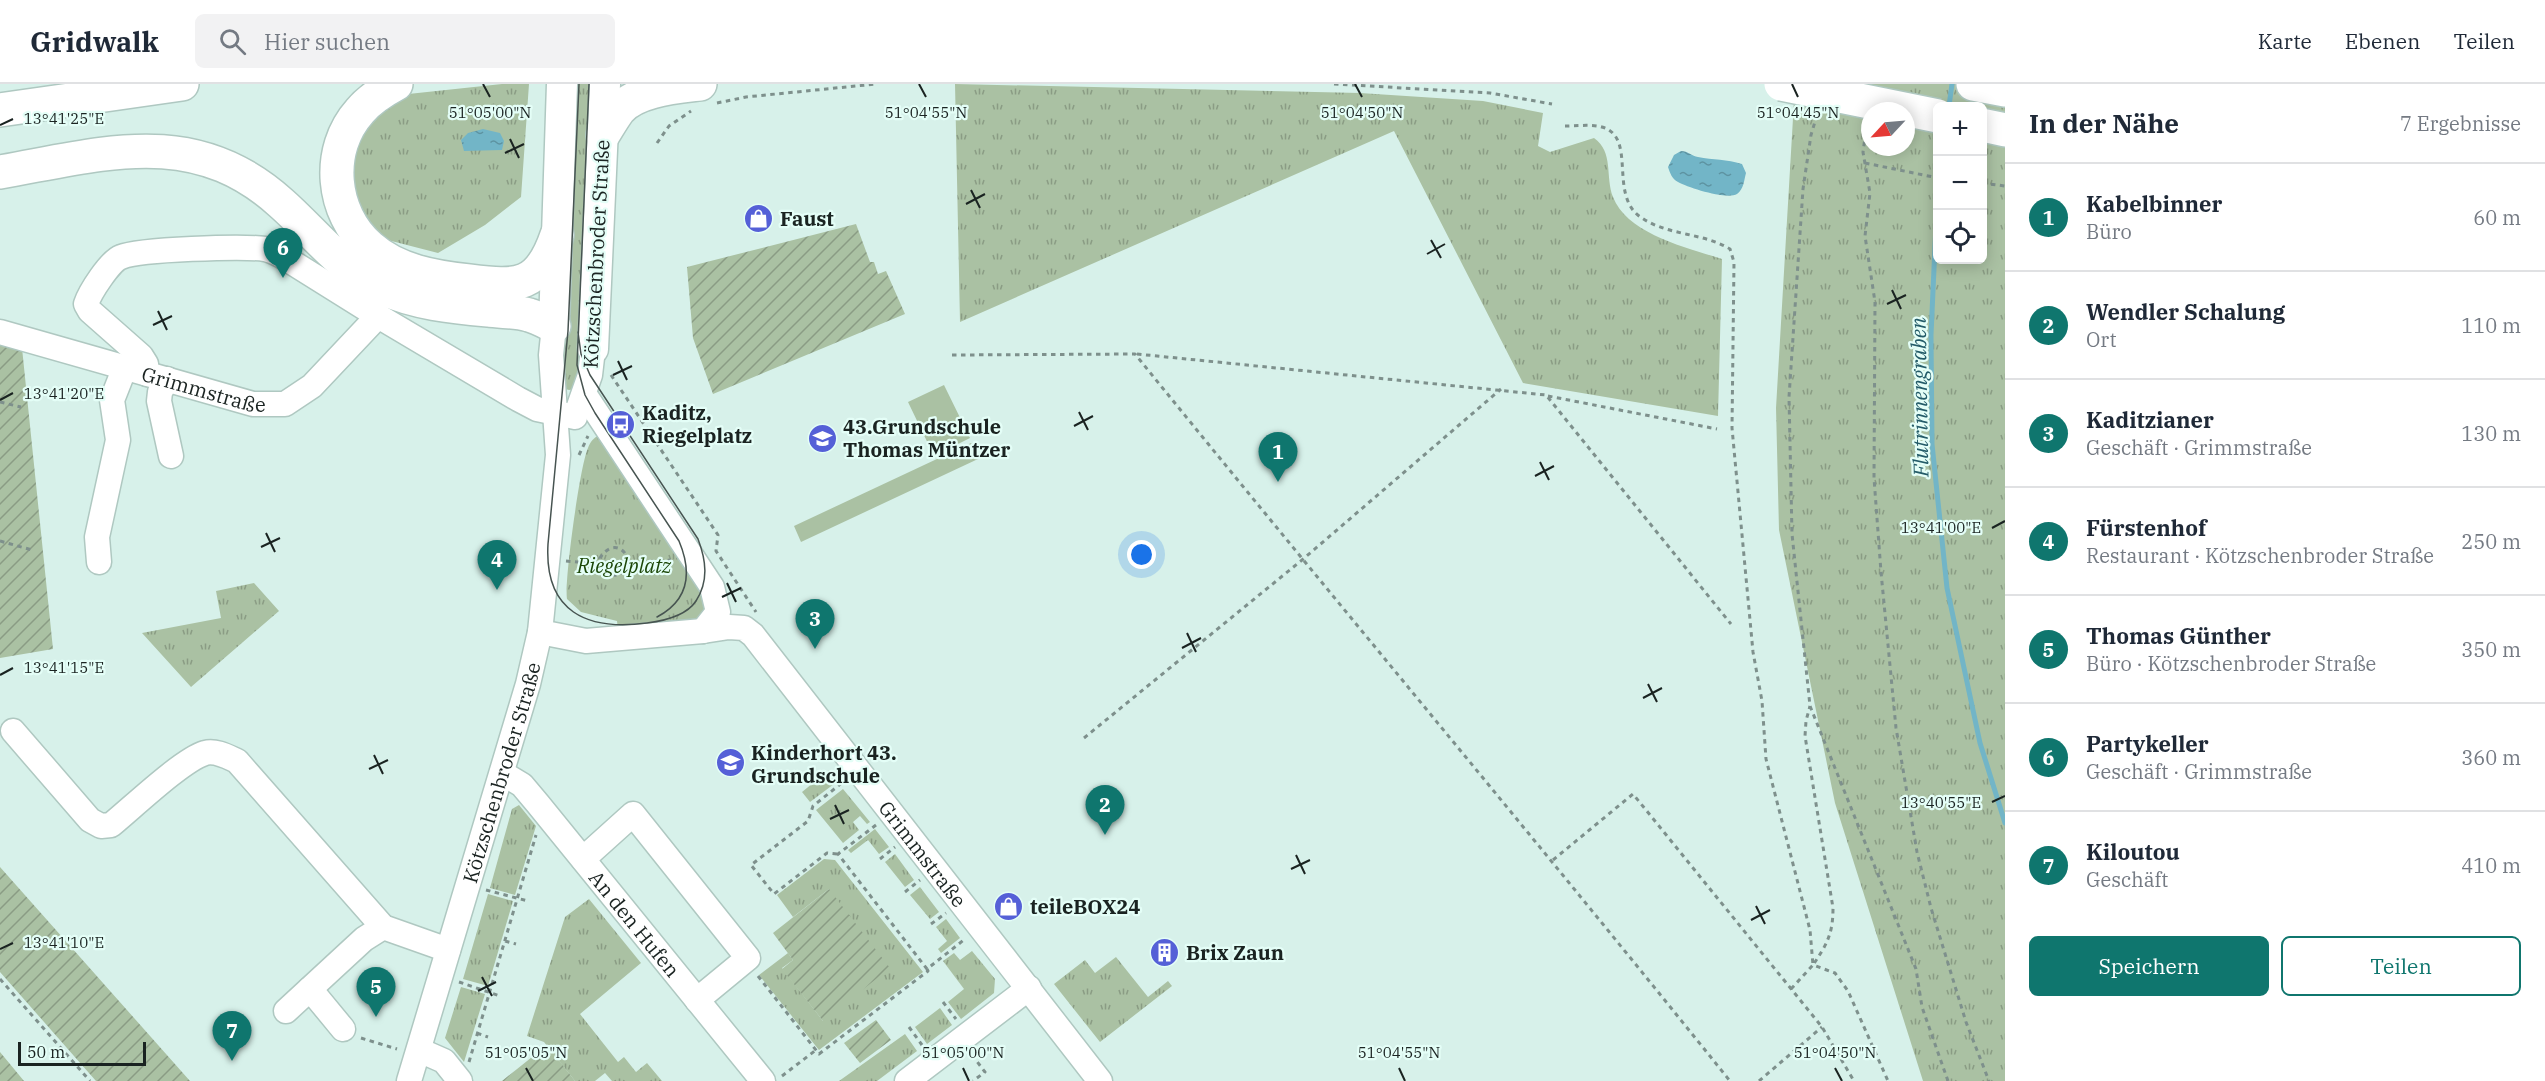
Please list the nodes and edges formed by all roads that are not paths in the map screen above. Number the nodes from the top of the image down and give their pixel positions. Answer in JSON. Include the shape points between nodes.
{"nodes":[{"id":1,"x":182,"y":84,"type":"edge"},
{"id":2,"x":396,"y":84,"type":"edge"},
{"id":3,"x":562,"y":84,"type":"edge"},
{"id":4,"x":605,"y":84,"type":"edge"},
{"id":5,"x":1780,"y":84,"type":"edge"},
{"id":6,"x":1973,"y":84,"type":"edge"},
{"id":7,"x":2005,"y":90,"type":"edge"},
{"id":8,"x":703,"y":98,"type":"edge"},
{"id":9,"x":0,"y":110,"type":"edge"},
{"id":10,"x":1933,"y":115,"type":"edge"},
{"id":11,"x":1987,"y":126,"type":"edge"},
{"id":12,"x":2005,"y":130,"type":"edge"},
{"id":13,"x":603,"y":135,"type":"junction"},
{"id":14,"x":0,"y":172,"type":"edge"},
{"id":15,"x":557,"y":235,"type":"junction"},
{"id":16,"x":378,"y":316,"type":"junction"},
{"id":17,"x":554,"y":326,"type":"junction"},
{"id":18,"x":0,"y":332,"type":"edge"},
{"id":19,"x":593,"y":349,"type":"joint"},
{"id":20,"x":146,"y":373,"type":"junction"},
{"id":21,"x":585,"y":395,"type":"junction"},
{"id":22,"x":564,"y":415,"type":"junction"},
{"id":23,"x":171,"y":456,"type":"dead end"},
{"id":24,"x":99,"y":562,"type":"dead end"},
{"id":25,"x":703,"y":631,"type":"junction"},
{"id":26,"x":540,"y":632,"type":"junction"},
{"id":27,"x":13,"y":731,"type":"dead end"},
{"id":28,"x":502,"y":773,"type":"junction"},
{"id":29,"x":583,"y":859,"type":"junction"},
{"id":30,"x":382,"y":927,"type":"junction"},
{"id":31,"x":448,"y":950,"type":"junction"},
{"id":32,"x":1029,"y":988,"type":"junction"},
{"id":33,"x":310,"y":989,"type":"junction"},
{"id":34,"x":697,"y":1000,"type":"junction"},
{"id":35,"x":286,"y":1011,"type":"dead end"},
{"id":36,"x":343,"y":1029,"type":"road end"},
{"id":37,"x":408,"y":1049,"type":"junction"},
{"id":38,"x":463,"y":1076,"type":"edge"},
{"id":39,"x":409,"y":1081,"type":"edge"},
{"id":40,"x":763,"y":1081,"type":"edge"},
{"id":41,"x":907,"y":1081,"type":"edge"},
{"id":42,"x":1100,"y":1081,"type":"edge"}],
"edges":[{"from":1,"to":9,"type":"highway"},
{"from":2,"to":15,"type":"highway","via":[[360,110],[347,130],[338,156],[337,183],[344,210],[370,248],[398,265],[428,275],[508,284],[522,282],[538,271],[552,251]]},
{"from":3,"to":15,"type":"main road","name":"Kötzschenbroder Straße"},
{"from":4,"to":13,"type":"main road","name":"Kötzschenbroder Straße"},
{"from":5,"to":10,"type":"highway","bridge":true},
{"from":6,"to":7,"type":"highway"},
{"from":8,"to":13,"type":"highway","via":[[643,95],[628,101],[618,111]]},
{"from":11,"to":12,"type":"highway"},
{"from":13,"to":19,"type":"main road","name":"Kötzschenbroder Straße"},
{"from":14,"to":17,"type":"highway","via":[[151,150],[213,161],[254,181],[289,209],[352,272],[381,288],[414,300],[528,314]]},
{"from":15,"to":17,"type":"main road","name":"Kötzschenbroder Straße"},
{"from":16,"to":20,"type":"street","name":"Grimmstraße","via":[[312,386],[285,404],[254,404]]},
{"from":16,"to":20,"type":"street","via":[[266,249],[120,257],[111,264],[86,304],[141,356]]},
{"from":16,"to":22,"type":"street","via":[[518,399],[537,409]]},
{"from":17,"to":22,"type":"street","name":"Kötzschenbroder Straße","via":[[551,356]]},
{"from":18,"to":20,"type":"street","name":"Grimmstraße"},
{"from":19,"to":21,"type":"street","name":"Kötzschenbroder Straße"},
{"from":20,"to":23,"type":"street","via":[[160,392]]},
{"from":20,"to":24,"type":"street","via":[[112,400],[118,440],[97,537]]},
{"from":21,"to":22,"type":"street","name":"Kötzschenbroder Straße"},
{"from":21,"to":25,"type":"street","via":[[712,587],[718,612]]},
{"from":22,"to":26,"type":"street","name":"Kötzschenbroder Straße"},
{"from":25,"to":26,"type":"street","via":[[586,640]]},
{"from":25,"to":32,"type":"street","name":"Grimmstraße","via":[[744,628],[753,635]]},
{"from":26,"to":28,"type":"street","name":"Kötzschenbroder Straße"},
{"from":27,"to":30,"type":"street","via":[[90,820],[101,826],[111,825],[187,762],[207,752],[237,761]]},
{"from":28,"to":29,"type":"street","name":"An den Hufen","via":[[522,785]]},
{"from":28,"to":31,"type":"street","name":"Kötzschenbroder Straße"},
{"from":29,"to":34,"type":"street","name":"An den Hufen"},
{"from":29,"to":34,"type":"street","via":[[633,814],[747,958]]},
{"from":30,"to":31,"type":"street"},
{"from":30,"to":33,"type":"street"},
{"from":31,"to":37,"type":"street","name":"Kötzschenbroder Straße"},
{"from":32,"to":41,"type":"street"},
{"from":32,"to":42,"type":"street","name":"Grimmstraße"},
{"from":33,"to":35,"type":"street"},
{"from":33,"to":36,"type":"street"},
{"from":34,"to":40,"type":"street","name":"An den Hufen"},
{"from":37,"to":38,"type":"street","via":[[444,1061]]},
{"from":37,"to":39,"type":"street","name":"Kötzschenbroder Straße"}]}
